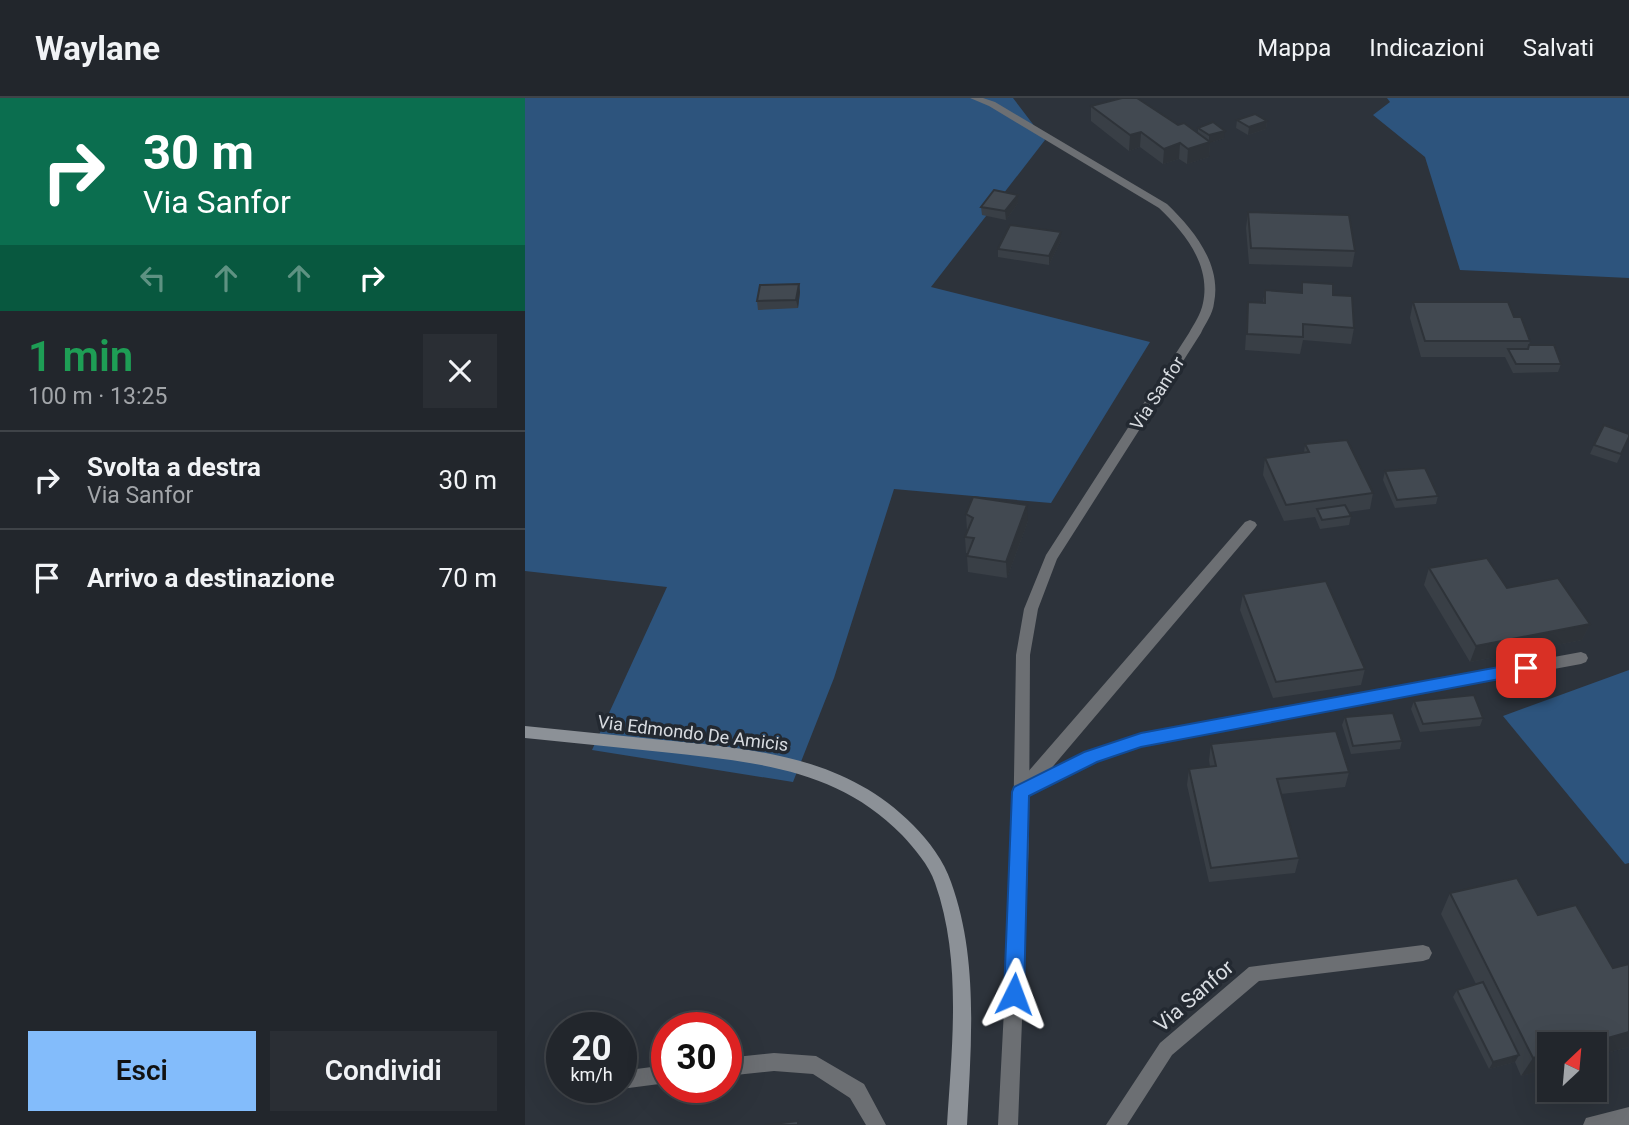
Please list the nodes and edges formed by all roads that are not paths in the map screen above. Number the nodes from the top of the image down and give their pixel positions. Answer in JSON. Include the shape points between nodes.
{"nodes":[{"id":1,"x":974,"y":98,"type":"edge"},
{"id":2,"x":1250,"y":525,"type":"dead end"},
{"id":3,"x":1581,"y":658,"type":"dead end"},
{"id":4,"x":525,"y":732,"type":"edge"},
{"id":5,"x":1021,"y":792,"type":"junction"},
{"id":6,"x":1423,"y":953,"type":"dead end"},
{"id":7,"x":742,"y":1065,"type":"edge"},
{"id":8,"x":1629,"y":1117,"type":"edge"},
{"id":9,"x":876,"y":1125,"type":"edge"},
{"id":10,"x":957,"y":1125,"type":"edge"},
{"id":11,"x":1008,"y":1125,"type":"edge"},
{"id":12,"x":1116,"y":1125,"type":"edge"},
{"id":13,"x":1593,"y":1125,"type":"edge"}],
"edges":[{"from":1,"to":5,"type":"street","name":"Via Sanfor","via":[[992,104],[1163,206],[1199,247],[1209,276],[1209,304],[1195,333],[1051,558],[1031,609],[1023,655]]},
{"from":2,"to":5,"type":"street"},
{"from":3,"to":5,"type":"street","via":[[1141,740],[1090,757]]},
{"from":4,"to":10,"type":"main road","name":"Via Edmondo De Amicis","via":[[780,761],[827,775],[900,819],[943,882],[953,928],[960,980]]},
{"from":5,"to":11,"type":"street","name":"Via Sanfor"},
{"from":6,"to":12,"type":"street","name":"Via Sanfor","via":[[1255,973],[1166,1049]]},
{"from":7,"to":9,"type":"street","via":[[816,1065],[857,1091]]},
{"from":8,"to":13,"type":"street"}]}
